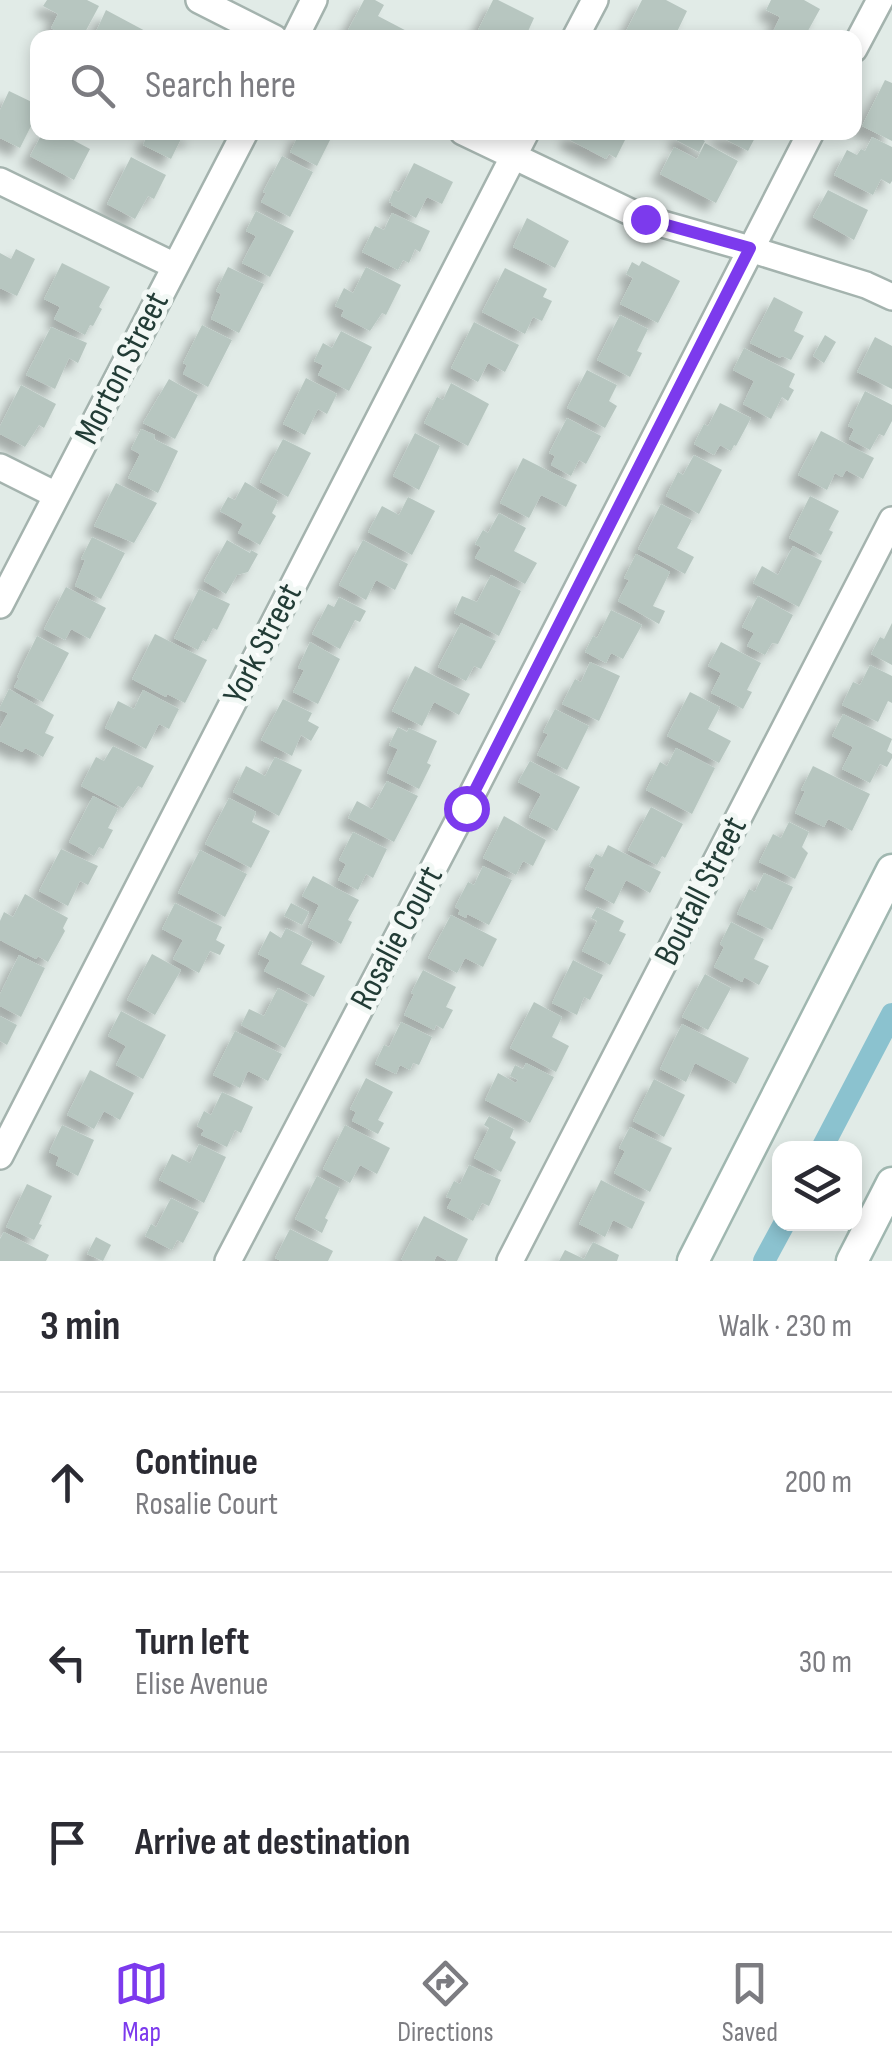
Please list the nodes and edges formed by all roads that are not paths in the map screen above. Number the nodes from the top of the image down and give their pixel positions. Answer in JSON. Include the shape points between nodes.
{"nodes":[{"id":1,"x":199,"y":0,"type":"edge"},
{"id":2,"x":314,"y":0,"type":"edge"},
{"id":3,"x":595,"y":0,"type":"edge"},
{"id":4,"x":880,"y":0,"type":"edge"},
{"id":5,"x":258,"y":30,"type":"edge"},
{"id":6,"x":299,"y":30,"type":"edge"},
{"id":7,"x":579,"y":30,"type":"edge"},
{"id":8,"x":862,"y":34,"type":"edge"},
{"id":9,"x":242,"y":140,"type":"edge"},
{"id":10,"x":478,"y":140,"type":"edge"},
{"id":11,"x":522,"y":140,"type":"edge"},
{"id":12,"x":807,"y":140,"type":"edge"},
{"id":13,"x":513,"y":158,"type":"junction"},
{"id":14,"x":0,"y":181,"type":"edge"},
{"id":15,"x":750,"y":248,"type":"junction"},
{"id":16,"x":175,"y":266,"type":"junction"},
{"id":17,"x":892,"y":296,"type":"edge"},
{"id":18,"x":0,"y":466,"type":"edge"},
{"id":19,"x":56,"y":495,"type":"junction"},
{"id":20,"x":892,"y":520,"type":"edge"},
{"id":21,"x":0,"y":604,"type":"edge"},
{"id":22,"x":888,"y":880,"type":"edge"},
{"id":23,"x":0,"y":1156,"type":"edge"},
{"id":24,"x":892,"y":1184,"type":"edge"},
{"id":25,"x":228,"y":1261,"type":"edge"},
{"id":26,"x":510,"y":1261,"type":"edge"},
{"id":27,"x":693,"y":1261,"type":"edge"},
{"id":28,"x":852,"y":1261,"type":"edge"}],
"edges":[{"from":1,"to":5,"type":"street"},
{"from":2,"to":6,"type":"street"},
{"from":3,"to":7,"type":"street"},
{"from":4,"to":8,"type":"street"},
{"from":9,"to":16,"type":"street","name":"Morton Street"},
{"from":10,"to":13,"type":"street"},
{"from":11,"to":13,"type":"street","name":"York Street"},
{"from":12,"to":15,"type":"street","name":"Rosalie Court"},
{"from":13,"to":15,"type":"street","via":[[645,219]]},
{"from":13,"to":23,"type":"street","name":"York Street"},
{"from":14,"to":16,"type":"street"},
{"from":15,"to":17,"type":"street"},
{"from":15,"to":25,"type":"street","name":"Rosalie Court"},
{"from":16,"to":19,"type":"street","name":"Morton Street"},
{"from":18,"to":19,"type":"street"},
{"from":19,"to":21,"type":"street","name":"Morton Street"},
{"from":20,"to":26,"type":"street","name":"Boutall Street"},
{"from":22,"to":27,"type":"main road"},
{"from":24,"to":28,"type":"main road"}]}
